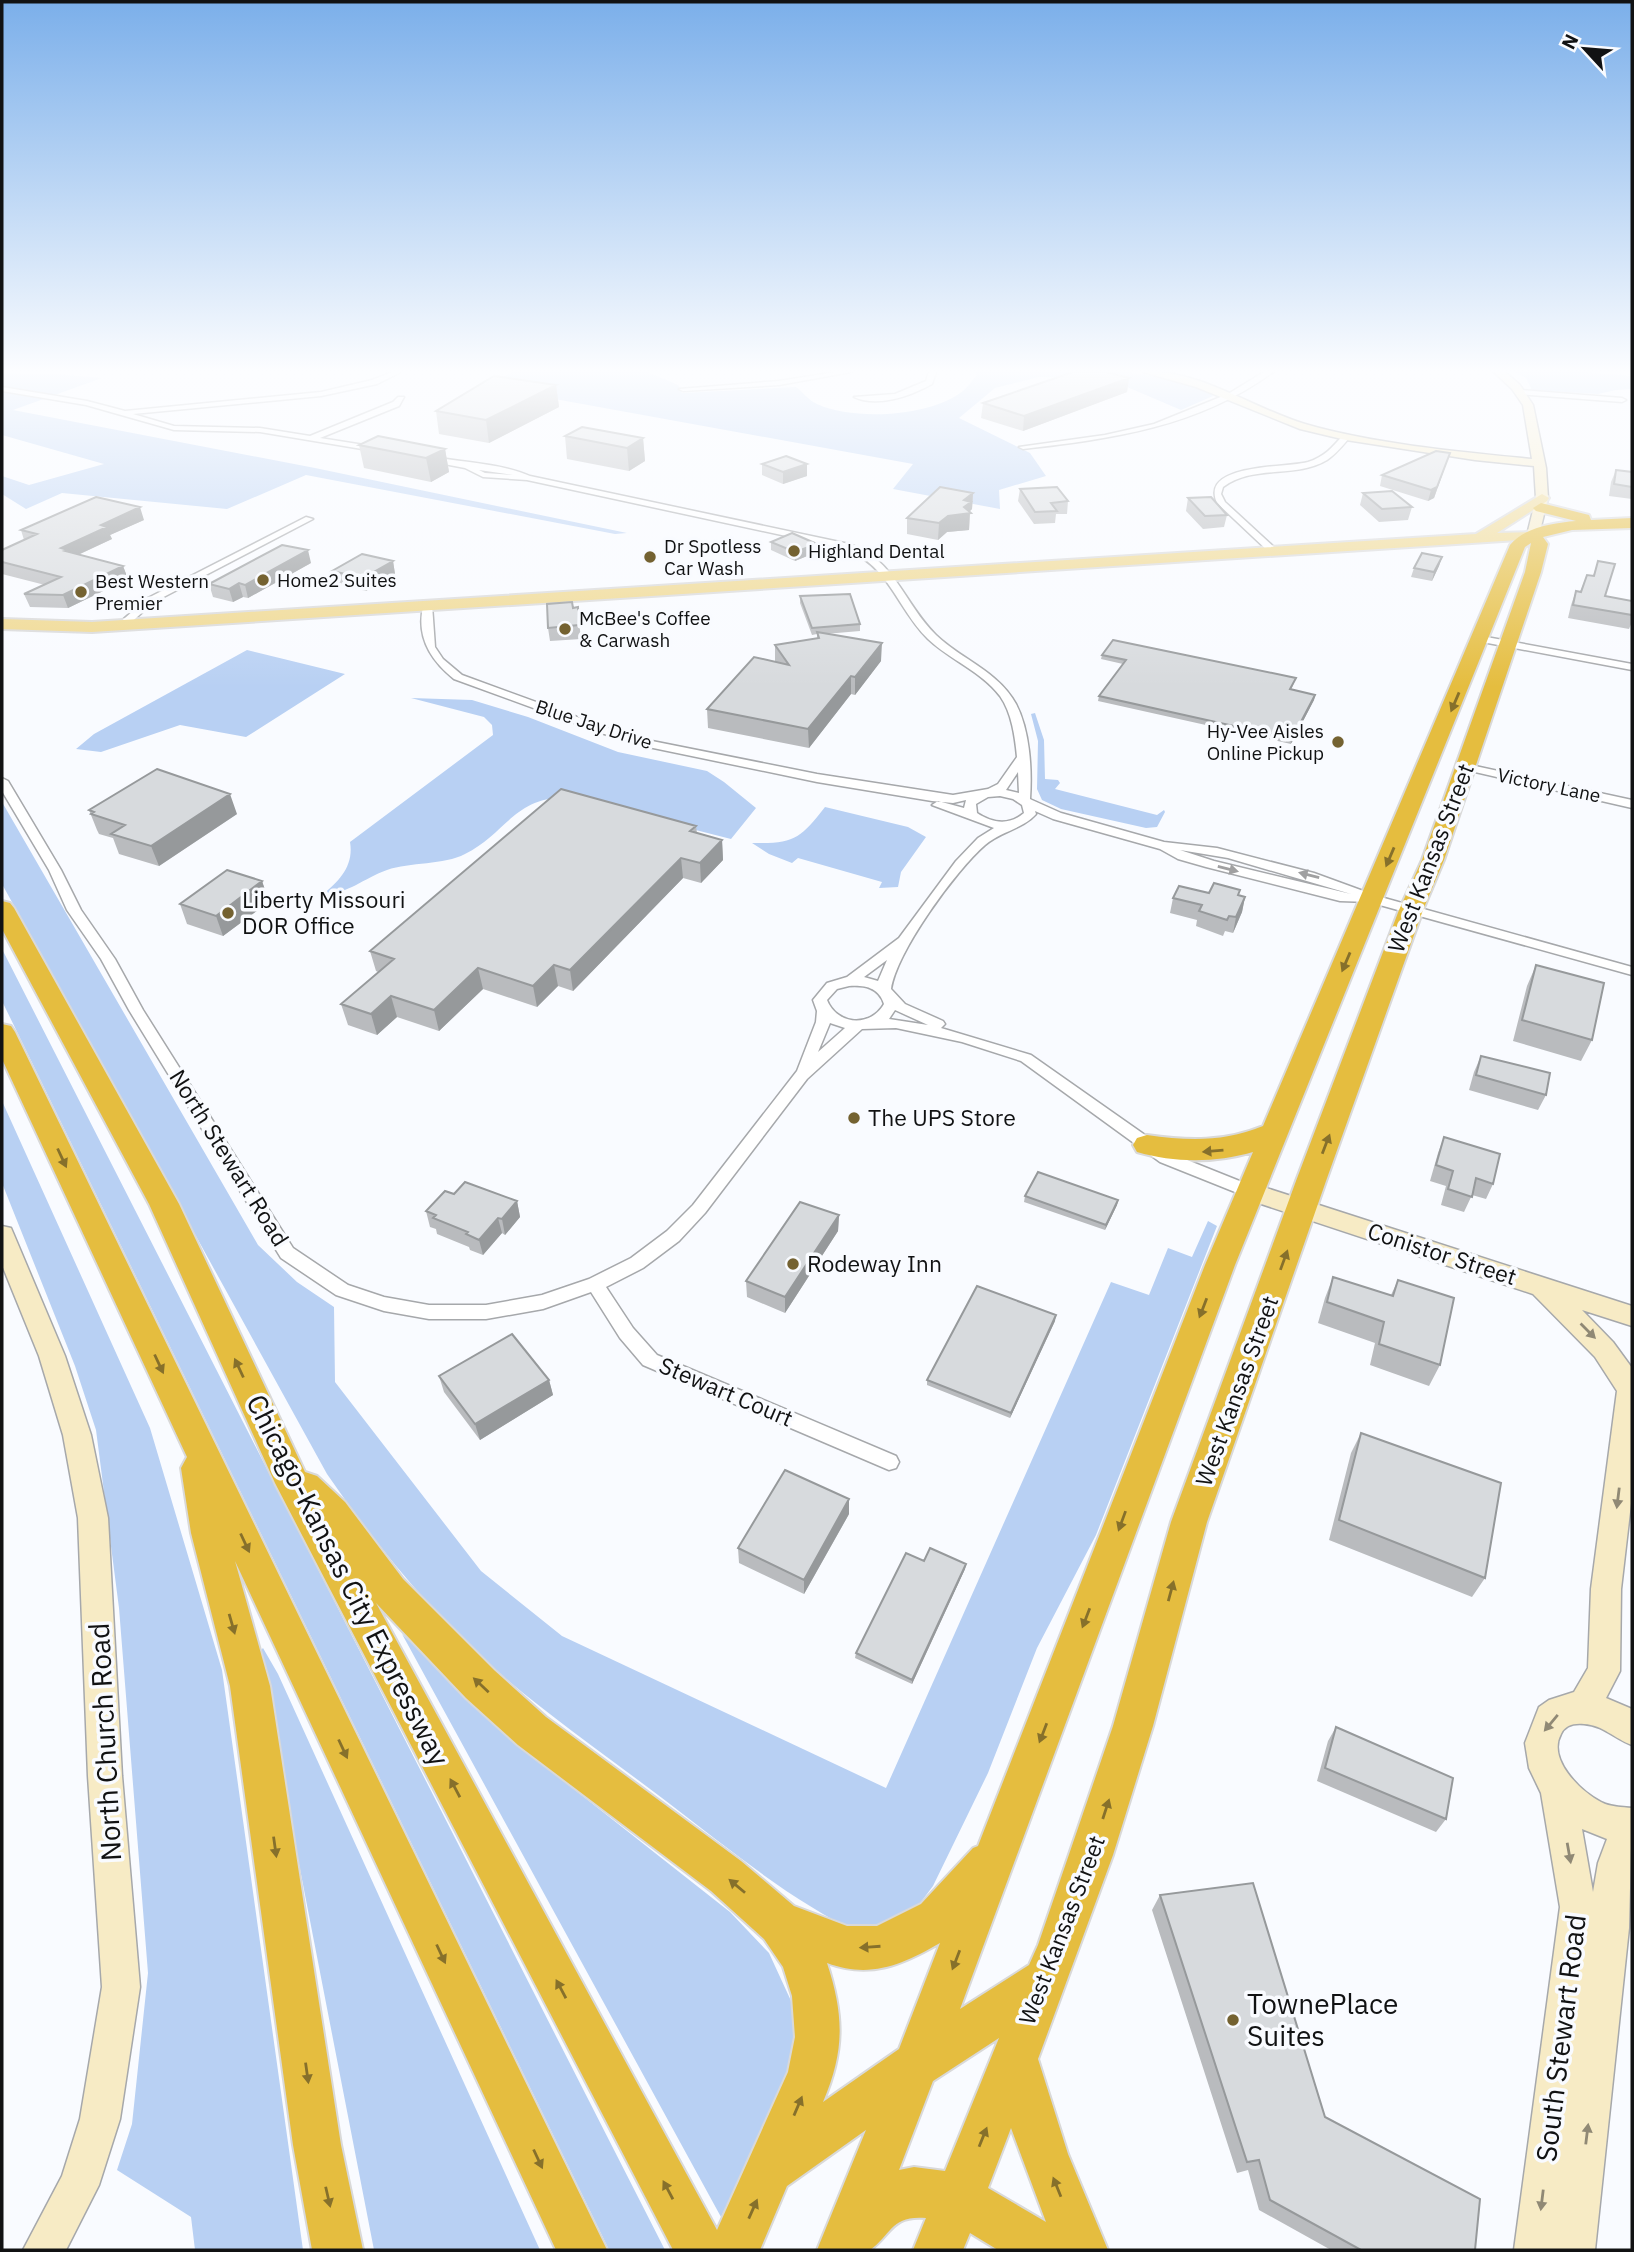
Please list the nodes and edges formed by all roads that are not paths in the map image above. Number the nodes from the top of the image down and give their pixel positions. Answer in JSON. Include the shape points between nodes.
{"nodes":[{"id":1,"x":514,"y":477,"type":"edge"},
{"id":2,"x":1236,"y":477,"type":"edge"},
{"id":3,"x":1540,"y":477,"type":"edge"},
{"id":4,"x":1541,"y":503,"type":"junction"},
{"id":5,"x":309,"y":519,"type":"dead end"},
{"id":6,"x":1632,"y":521,"type":"edge"},
{"id":7,"x":1632,"y":533,"type":"edge"},
{"id":8,"x":1533,"y":535,"type":"junction"},
{"id":9,"x":1588,"y":536,"type":"junction"},
{"id":10,"x":1477,"y":539,"type":"junction"},
{"id":11,"x":1571,"y":541,"type":"dead end"},
{"id":12,"x":1405,"y":543,"type":"junction"},
{"id":13,"x":1272,"y":550,"type":"junction"},
{"id":14,"x":1555,"y":554,"type":"dead end"},
{"id":15,"x":1502,"y":555,"type":"junction"},
{"id":16,"x":1533,"y":572,"type":"junction"},
{"id":17,"x":891,"y":576,"type":"junction"},
{"id":18,"x":427,"y":606,"type":"junction"},
{"id":19,"x":2,"y":617,"type":"edge"},
{"id":20,"x":2,"y":624,"type":"edge"},
{"id":21,"x":123,"y":624,"type":"junction"},
{"id":22,"x":1481,"y":639,"type":"junction"},
{"id":23,"x":1508,"y":644,"type":"junction"},
{"id":24,"x":1632,"y":667,"type":"edge"},
{"id":25,"x":1021,"y":760,"type":"junction"},
{"id":26,"x":1466,"y":767,"type":"junction"},
{"id":27,"x":817,"y":778,"type":"junction"},
{"id":28,"x":2,"y":781,"type":"edge"},
{"id":29,"x":987,"y":793,"type":"junction"},
{"id":30,"x":1026,"y":801,"type":"junction"},
{"id":31,"x":1632,"y":804,"type":"edge"},
{"id":32,"x":974,"y":816,"type":"junction"},
{"id":33,"x":1015,"y":824,"type":"junction"},
{"id":34,"x":1096,"y":828,"type":"junction"},
{"id":35,"x":960,"y":864,"type":"junction"},
{"id":36,"x":1372,"y":899,"type":"junction"},
{"id":37,"x":2,"y":908,"type":"edge"},
{"id":38,"x":1411,"y":910,"type":"junction"},
{"id":39,"x":904,"y":940,"type":"junction"},
{"id":40,"x":1632,"y":971,"type":"edge"},
{"id":41,"x":852,"y":980,"type":"junction"},
{"id":42,"x":887,"y":994,"type":"junction"},
{"id":43,"x":824,"y":1012,"type":"junction"},
{"id":44,"x":863,"y":1024,"type":"junction"},
{"id":45,"x":2,"y":1032,"type":"edge"},
{"id":46,"x":965,"y":1038,"type":"junction"},
{"id":47,"x":802,"y":1075,"type":"junction"},
{"id":48,"x":1276,"y":1132,"type":"junction"},
{"id":49,"x":1147,"y":1145,"type":"junction"},
{"id":50,"x":1251,"y":1192,"type":"junction"},
{"id":51,"x":1302,"y":1208,"type":"junction"},
{"id":52,"x":2,"y":1235,"type":"edge"},
{"id":53,"x":595,"y":1284,"type":"junction"},
{"id":54,"x":1537,"y":1286,"type":"junction"},
{"id":55,"x":1632,"y":1316,"type":"edge"},
{"id":56,"x":1632,"y":1386,"type":"edge"},
{"id":57,"x":194,"y":1438,"type":"junction"},
{"id":58,"x":889,"y":1462,"type":"dead end"},
{"id":59,"x":288,"y":1472,"type":"junction"},
{"id":60,"x":1583,"y":1707,"type":"junction"},
{"id":61,"x":1632,"y":1729,"type":"edge"},
{"id":62,"x":1556,"y":1786,"type":"junction"},
{"id":63,"x":1632,"y":1825,"type":"edge"},
{"id":64,"x":999,"y":1850,"type":"junction"},
{"id":65,"x":780,"y":1923,"type":"junction"},
{"id":66,"x":1044,"y":1982,"type":"junction"},
{"id":67,"x":1014,"y":2058,"type":"junction"},
{"id":68,"x":916,"y":2065,"type":"junction"},
{"id":69,"x":771,"y":2168,"type":"junction"},
{"id":70,"x":957,"y":2200,"type":"junction"},
{"id":71,"x":842,"y":2248,"type":"edge"},
{"id":72,"x":44,"y":2250,"type":"edge"},
{"id":73,"x":337,"y":2250,"type":"edge"},
{"id":74,"x":582,"y":2250,"type":"edge"},
{"id":75,"x":700,"y":2250,"type":"edge"},
{"id":76,"x":734,"y":2250,"type":"edge"},
{"id":77,"x":938,"y":2250,"type":"edge"},
{"id":78,"x":1042,"y":2250,"type":"edge"},
{"id":79,"x":1083,"y":2250,"type":"edge"},
{"id":80,"x":1535,"y":2250,"type":"edge"},
{"id":81,"x":1574,"y":2250,"type":"edge"}],
"edges":[{"from":1,"to":17,"type":"street","via":[[849,547],[873,557]]},
{"from":2,"to":13,"type":"street","via":[[1219,486],[1221,503]]},
{"from":3,"to":4,"type":"main road","name":"West Kansas Street"},
{"from":4,"to":6,"type":"highway","via":[[1581,517]]},
{"from":4,"to":8,"type":"main road","name":"West Kansas Street"},
{"from":4,"to":10,"type":"main road"},
{"from":5,"to":21,"type":"street","via":[[151,600]]},
{"from":6,"to":8,"type":"highway"},
{"from":7,"to":9,"type":"highway"},
{"from":8,"to":9,"type":"highway"},
{"from":8,"to":10,"type":"main road"},
{"from":8,"to":15,"type":"highway","name":"West Kansas Street"},
{"from":8,"to":16,"type":"highway","name":"West Kansas Street","via":[[1540,544]]},
{"from":9,"to":11,"type":"highway"},
{"from":10,"to":12,"type":"main road"},
{"from":12,"to":13,"type":"main road"},
{"from":12,"to":15,"type":"main road"},
{"from":13,"to":17,"type":"main road"},
{"from":14,"to":16,"type":"highway"},
{"from":15,"to":22,"type":"highway","name":"West Kansas Street"},
{"from":16,"to":23,"type":"highway","name":"West Kansas Street"},
{"from":17,"to":18,"type":"main road"},
{"from":17,"to":25,"type":"street","via":[[932,638],[993,682],[1011,704],[1021,733]]},
{"from":18,"to":21,"type":"main road"},
{"from":18,"to":27,"type":"street","name":"Blue Jay Drive","via":[[432,654],[458,677],[480,687],[629,740]]},
{"from":19,"to":21,"type":"main road"},
{"from":20,"to":21,"type":"main road"},
{"from":22,"to":23,"type":"street"},
{"from":22,"to":36,"type":"highway","name":"West Kansas Street","one_way":true},
{"from":23,"to":24,"type":"street"},
{"from":23,"to":26,"type":"highway","name":"West Kansas Street"},
{"from":25,"to":29,"type":"street","via":[[1002,787]]},
{"from":25,"to":30,"type":"street"},
{"from":26,"to":31,"type":"street","name":"Victory Lane"},
{"from":26,"to":38,"type":"highway","name":"West Kansas Street"},
{"from":27,"to":29,"type":"street","name":"Blue Jay Drive","via":[[953,799]]},
{"from":27,"to":32,"type":"street","name":"Blue Jay Drive","via":[[854,791]]},
{"from":28,"to":53,"type":"street","name":"North Stewart Road","via":[[74,910],[287,1253],[341,1290],[384,1304],[429,1311],[486,1312],[543,1302]]},
{"from":29,"to":30,"type":"street","name":"Blue Jay Drive","via":[[1009,793]]},
{"from":29,"to":32,"type":"street","via":[[970,803]]},
{"from":30,"to":33,"type":"street","via":[[1030,814]]},
{"from":30,"to":34,"type":"street","name":"Blue Jay Drive"},
{"from":32,"to":33,"type":"street","name":"Blue Jay Drive","via":[[991,824]]},
{"from":32,"to":35,"type":"street"},
{"from":33,"to":34,"type":"street","name":"Blue Jay Drive","via":[[1050,822]]},
{"from":33,"to":35,"type":"street","via":[[982,841]]},
{"from":34,"to":36,"type":"street","via":[[1210,864],[1340,897]]},
{"from":35,"to":39,"type":"street"},
{"from":36,"to":38,"type":"street"},
{"from":36,"to":48,"type":"highway","name":"West Kansas Street","one_way":true},
{"from":59,"to":37,"type":"highway","name":"Chicago-Kansas City Expressway","one_way":true,"via":[[164,1205]]},
{"from":38,"to":40,"type":"street"},
{"from":51,"to":38,"type":"highway","name":"West Kansas Street","one_way":true},
{"from":39,"to":41,"type":"street"},
{"from":39,"to":42,"type":"street","via":[[887,972]]},
{"from":41,"to":42,"type":"street","via":[[870,982]]},
{"from":41,"to":43,"type":"street","via":[[824,993],[820,1000]]},
{"from":42,"to":44,"type":"street","via":[[889,1010],[878,1021]]},
{"from":42,"to":46,"type":"street","via":[[900,1007]]},
{"from":43,"to":44,"type":"street","via":[[838,1022]]},
{"from":43,"to":47,"type":"street","name":"North Stewart Road"},
{"from":44,"to":46,"type":"street","via":[[896,1023]]},
{"from":44,"to":47,"type":"street","name":"North Stewart Road"},
{"from":45,"to":57,"type":"highway","one_way":true},
{"from":46,"to":49,"type":"street","via":[[1026,1058]]},
{"from":47,"to":53,"type":"street","name":"North Stewart Road","via":[[673,1236],[637,1263]]},
{"from":48,"to":49,"type":"highway","one_way":true,"via":[[1215,1152]]},
{"from":48,"to":50,"type":"highway","name":"West Kansas Street"},
{"from":49,"to":50,"type":"street","via":[[1188,1168]]},
{"from":50,"to":51,"type":"main road","name":"Conistor Street"},
{"from":50,"to":64,"type":"highway","name":"West Kansas Street","one_way":true,"via":[[1158,1422]]},
{"from":51,"to":54,"type":"main road","name":"Conistor Street"},
{"from":66,"to":51,"type":"highway","name":"West Kansas Street","one_way":true,"via":[[1092,1855],[1133,1726],[1189,1522]]},
{"from":52,"to":72,"type":"main road","name":"North Church Road","via":[[52,1356],[78,1435],[93,1518],[121,1987],[100,2119],[79,2185]]},
{"from":53,"to":58,"type":"street","name":"Stewart Court","via":[[615,1320],[650,1360]]},
{"from":54,"to":55,"type":"main road","name":"Conistor Street"},
{"from":54,"to":56,"type":"main road","one_way":true,"via":[[1605,1348]]},
{"from":56,"to":60,"type":"main road","one_way":true,"via":[[1606,1589],[1604,1671]]},
{"from":57,"to":73,"type":"highway","one_way":true,"via":[[209,1532],[250,1686],[317,2145]]},
{"from":57,"to":74,"type":"highway","one_way":true},
{"from":65,"to":59,"type":"highway","one_way":true,"via":[[532,1731],[480,1684],[390,1591],[332,1513]]},
{"from":75,"to":59,"type":"highway","name":"Chicago-Kansas City Expressway","one_way":true},
{"from":60,"to":61,"type":"main road","via":[[1603,1711]]},
{"from":60,"to":62,"type":"main road","one_way":true,"via":[[1565,1709],[1551,1718],[1543,1731],[1541,1748]]},
{"from":62,"to":63,"type":"main road","via":[[1592,1816]]},
{"from":62,"to":80,"type":"main road","name":"South Stewart Road","one_way":true,"via":[[1578,1908]]},
{"from":81,"to":63,"type":"main road","name":"South Stewart Road","one_way":true,"via":[[1611,1928],[1611,1882],[1618,1849]]},
{"from":64,"to":65,"type":"highway","one_way":true,"via":[[937,1920],[877,1948],[847,1948]]},
{"from":64,"to":68,"type":"highway","name":"West Kansas Street","one_way":true},
{"from":69,"to":65,"type":"highway","one_way":true,"via":[[811,2074],[818,2037],[816,1996],[802,1956]]},
{"from":66,"to":67,"type":"highway","name":"West Kansas Street"},
{"from":66,"to":68,"type":"highway"},
{"from":70,"to":67,"type":"highway","name":"West Kansas Street","one_way":true},
{"from":79,"to":67,"type":"highway","one_way":true,"via":[[1044,2156]]},
{"from":68,"to":69,"type":"highway"},
{"from":68,"to":71,"type":"highway","name":"West Kansas Street"},
{"from":76,"to":69,"type":"highway","one_way":true},
{"from":70,"to":71,"type":"highway","via":[[921,2191],[896,2195],[872,2209]]},
{"from":70,"to":77,"type":"highway","name":"West Kansas Street"},
{"from":70,"to":78,"type":"highway"}]}
